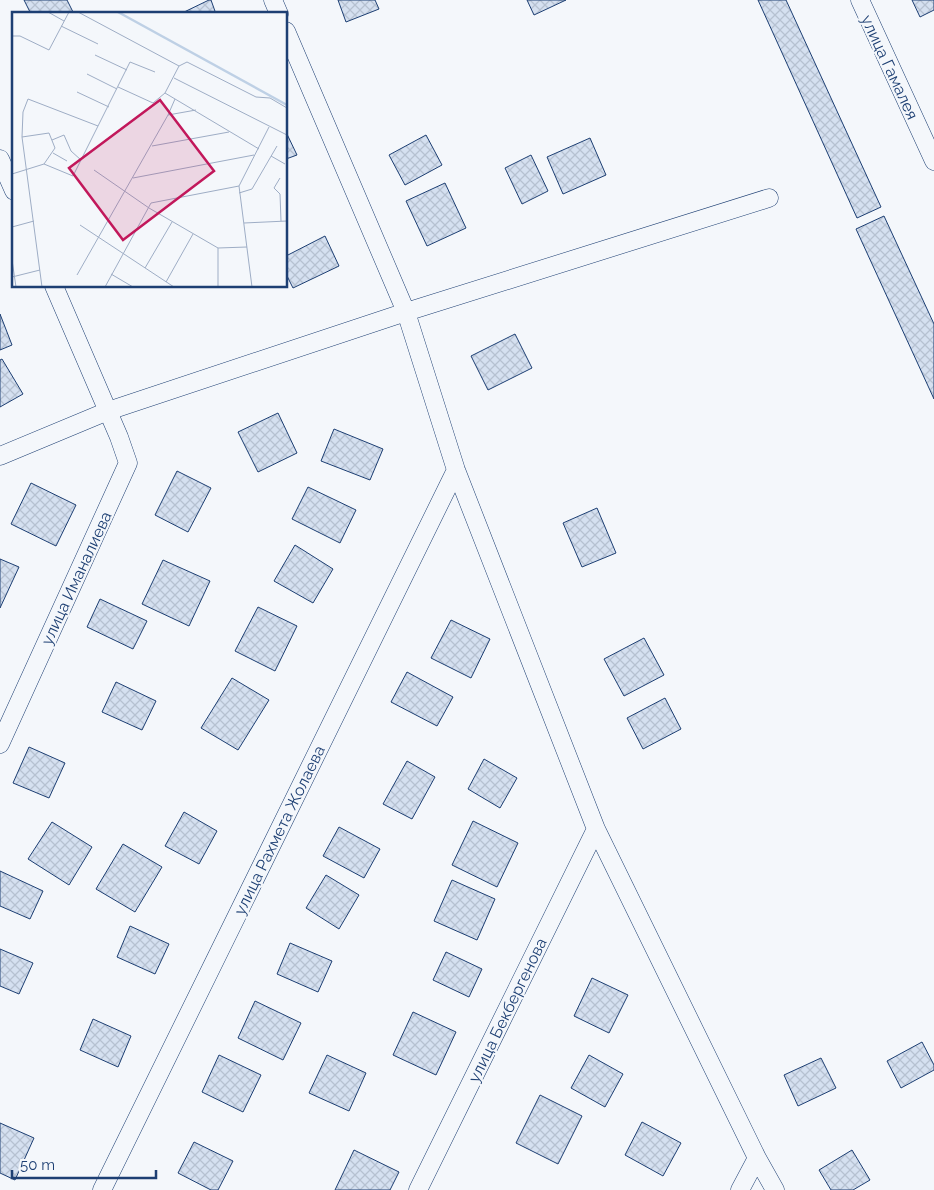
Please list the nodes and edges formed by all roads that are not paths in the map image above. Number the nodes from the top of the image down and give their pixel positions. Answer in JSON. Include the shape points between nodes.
{"nodes":[{"id":1,"x":273,"y":0,"type":"edge"},
{"id":2,"x":860,"y":0,"type":"edge"},
{"id":3,"x":278,"y":12,"type":"edge"},
{"id":4,"x":288,"y":36,"type":"edge"},
{"id":5,"x":933,"y":156,"type":"edge"},
{"id":6,"x":0,"y":159,"type":"edge"},
{"id":7,"x":12,"y":186,"type":"edge"},
{"id":8,"x":769,"y":198,"type":"dead end"},
{"id":9,"x":55,"y":288,"type":"edge"},
{"id":10,"x":406,"y":312,"type":"junction"},
{"id":11,"x":108,"y":411,"type":"junction"},
{"id":12,"x":0,"y":456,"type":"edge"},
{"id":13,"x":456,"y":470,"type":"junction"},
{"id":14,"x":0,"y":744,"type":"edge"},
{"id":15,"x":596,"y":829,"type":"junction"},
{"id":16,"x":757,"y":1158,"type":"junction"},
{"id":17,"x":102,"y":1190,"type":"edge"},
{"id":18,"x":418,"y":1190,"type":"edge"},
{"id":19,"x":740,"y":1190,"type":"edge"},
{"id":20,"x":775,"y":1190,"type":"edge"}],
"edges":[{"from":1,"to":3,"type":"street"},
{"from":2,"to":5,"type":"street","name":"улица Гамалея"},
{"from":4,"to":10,"type":"street"},
{"from":6,"to":7,"type":"street"},
{"from":8,"to":10,"type":"street"},
{"from":9,"to":11,"type":"street","name":"улица Иманалиева"},
{"from":10,"to":11,"type":"street"},
{"from":10,"to":13,"type":"street"},
{"from":11,"to":12,"type":"street"},
{"from":11,"to":14,"type":"street","name":"улица Иманалиева","via":[[128,463]]},
{"from":13,"to":15,"type":"street"},
{"from":13,"to":17,"type":"street","name":"улица Рахмета Жолаева"},
{"from":15,"to":16,"type":"street"},
{"from":15,"to":18,"type":"street","name":"улица Бекбергенова"},
{"from":16,"to":19,"type":"street"},
{"from":16,"to":20,"type":"street"}]}
